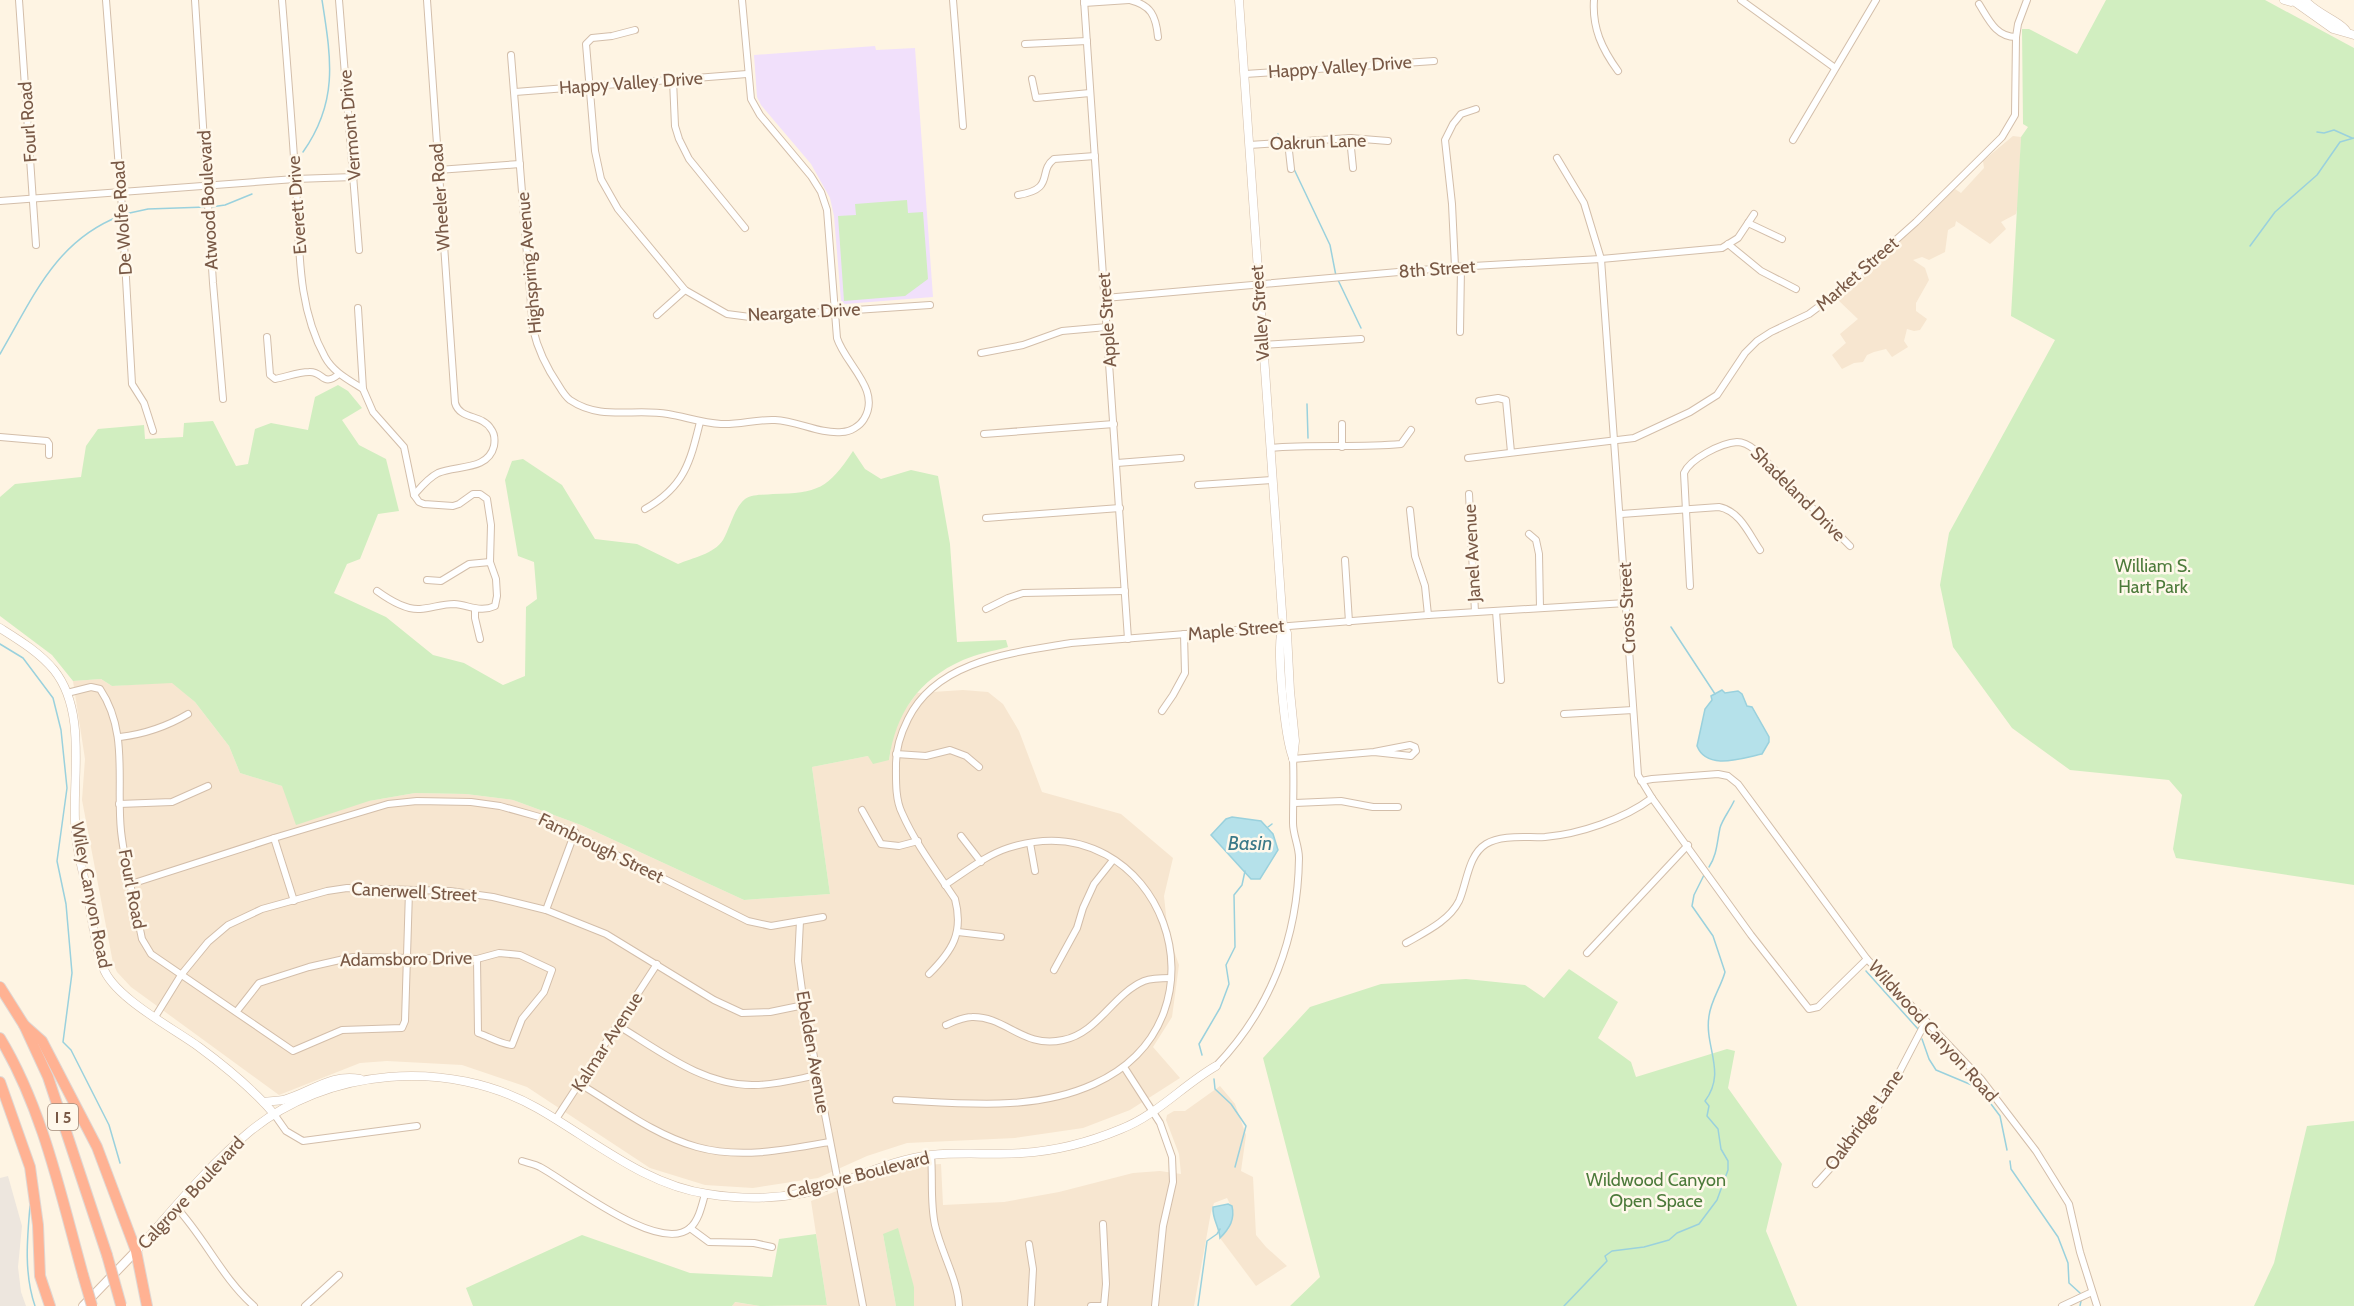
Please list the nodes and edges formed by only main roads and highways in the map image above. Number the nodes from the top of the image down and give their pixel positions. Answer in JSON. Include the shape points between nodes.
{"nodes":[{"id":1,"x":0,"y":987,"type":"edge"},
{"id":2,"x":24,"y":1025,"type":"junction"},
{"id":3,"x":0,"y":1038,"type":"edge"},
{"id":4,"x":0,"y":1082,"type":"edge"},
{"id":5,"x":136,"y":1251,"type":"junction"},
{"id":6,"x":50,"y":1306,"type":"edge"},
{"id":7,"x":83,"y":1306,"type":"edge"},
{"id":8,"x":92,"y":1306,"type":"edge"},
{"id":9,"x":121,"y":1306,"type":"edge"},
{"id":10,"x":147,"y":1306,"type":"edge"}],
"edges":[{"from":1,"to":2,"type":"highway","number":"I 5"},
{"from":2,"to":5,"type":"highway","via":[[42,1041],[97,1147]]},
{"from":2,"to":9,"type":"highway","number":"I 5","bridge":true,"via":[[52,1088]]},
{"from":3,"to":8,"type":"highway","number":"I 5","bridge":true,"via":[[48,1152]]},
{"from":4,"to":6,"type":"highway","via":[[30,1167],[39,1269]]},
{"from":5,"to":7,"type":"main road","name":"Calgrove Boulevard"},
{"from":5,"to":10,"type":"highway"}]}
